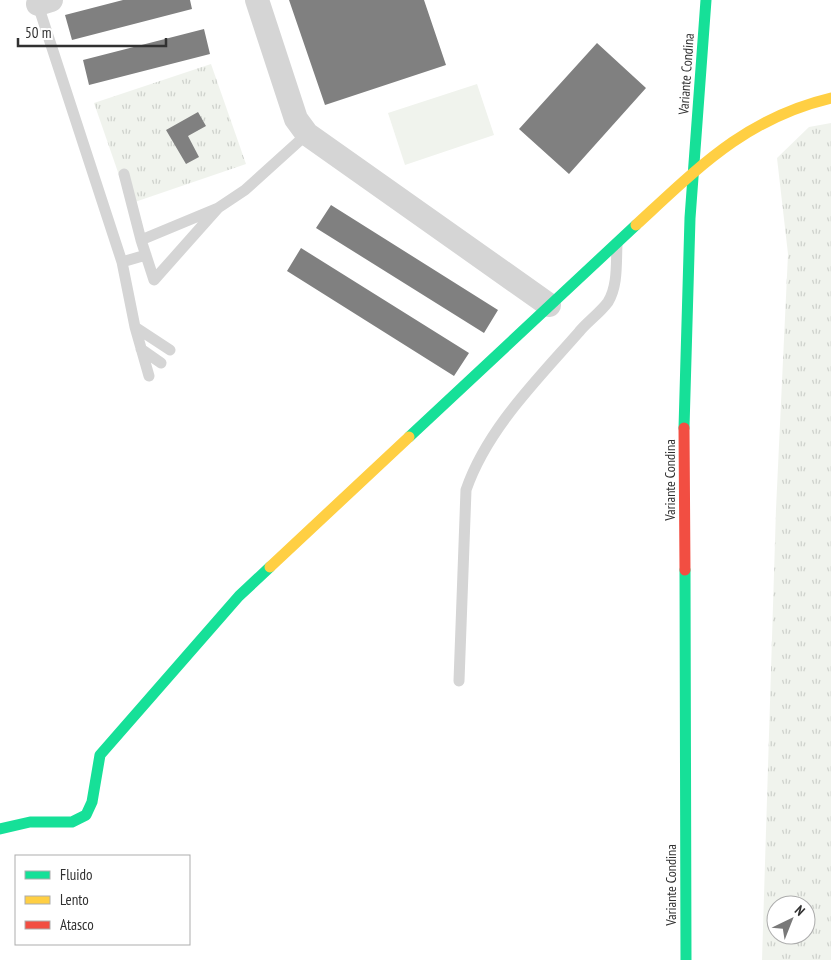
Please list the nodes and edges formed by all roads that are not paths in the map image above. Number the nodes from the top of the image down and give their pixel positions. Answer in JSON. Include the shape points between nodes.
{"nodes":[{"id":1,"x":257,"y":0,"type":"edge"},
{"id":2,"x":706,"y":0,"type":"edge"},
{"id":3,"x":42,"y":1,"type":"edge"},
{"id":4,"x":831,"y":98,"type":"edge"},
{"id":5,"x":307,"y":134,"type":"junction"},
{"id":6,"x":695,"y":171,"type":"junction"},
{"id":7,"x":124,"y":174,"type":"dead end"},
{"id":8,"x":218,"y":208,"type":"junction"},
{"id":9,"x":141,"y":240,"type":"junction"},
{"id":10,"x":617,"y":241,"type":"junction"},
{"id":11,"x":146,"y":255,"type":"junction"},
{"id":12,"x":122,"y":262,"type":"junction"},
{"id":13,"x":549,"y":305,"type":"junction"},
{"id":14,"x":135,"y":326,"type":"junction"},
{"id":15,"x":141,"y":349,"type":"junction"},
{"id":16,"x":170,"y":350,"type":"dead end"},
{"id":17,"x":161,"y":363,"type":"dead end"},
{"id":18,"x":149,"y":376,"type":"dead end"},
{"id":19,"x":459,"y":682,"type":"dead end"},
{"id":20,"x":0,"y":829,"type":"edge"},
{"id":21,"x":686,"y":960,"type":"edge"}],
"edges":[{"from":1,"to":5,"type":"street","via":[[296,119]]},
{"from":2,"to":6,"type":"main road","name":"Variante Condina"},
{"from":3,"to":12,"type":"lane"},
{"from":4,"to":6,"type":"main road","via":[[773,116]]},
{"from":5,"to":8,"type":"lane","via":[[245,190]]},
{"from":5,"to":13,"type":"street"},
{"from":6,"to":10,"type":"main road"},
{"from":6,"to":21,"type":"main road","name":"Variante Condina","via":[[690,218],[684,436]]},
{"from":7,"to":9,"type":"lane"},
{"from":8,"to":9,"type":"lane"},
{"from":8,"to":11,"type":"lane","via":[[154,280]]},
{"from":9,"to":11,"type":"lane"},
{"from":10,"to":13,"type":"main road"},
{"from":10,"to":19,"type":"lane","via":[[616,274],[608,301],[525,394],[474,466],[466,490]]},
{"from":11,"to":12,"type":"lane"},
{"from":12,"to":14,"type":"lane"},
{"from":13,"to":20,"type":"main road","via":[[239,596],[100,755],[94,771],[93,800],[83,818],[74,822],[30,822]]},
{"from":14,"to":15,"type":"lane"},
{"from":14,"to":16,"type":"lane"},
{"from":15,"to":17,"type":"lane"},
{"from":15,"to":18,"type":"lane"}]}
